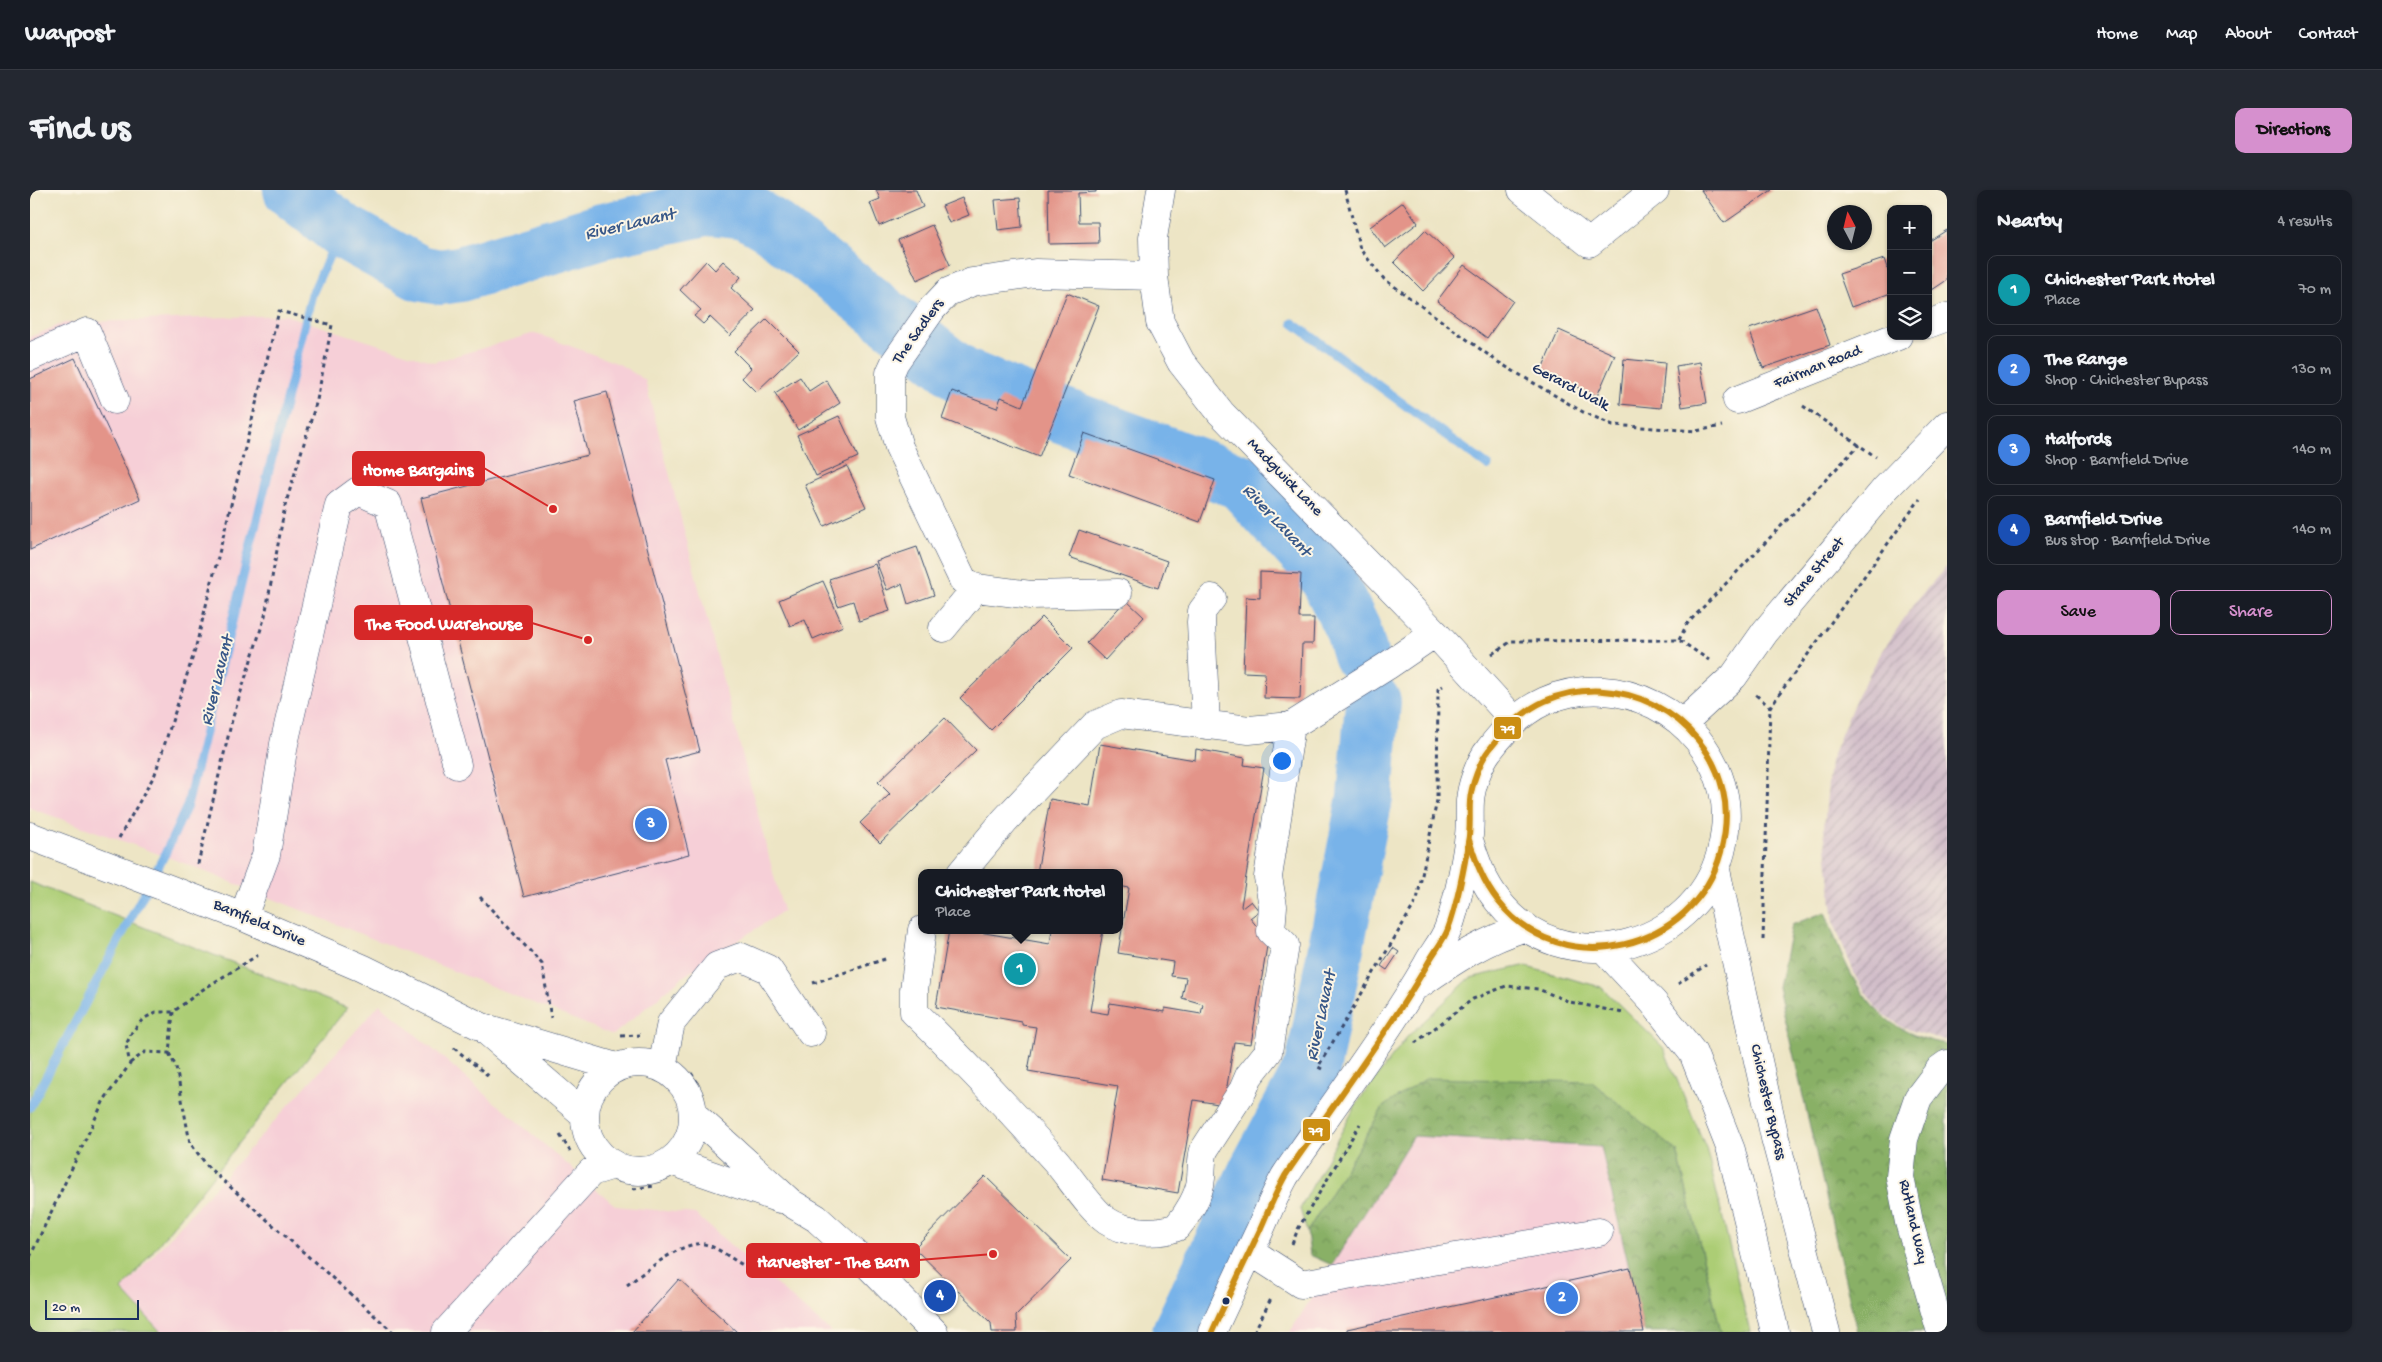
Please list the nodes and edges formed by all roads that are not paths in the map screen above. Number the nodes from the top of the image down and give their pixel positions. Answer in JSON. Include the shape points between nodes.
{"nodes":[{"id":1,"x":1161,"y":190,"type":"edge"},
{"id":2,"x":1522,"y":190,"type":"edge"},
{"id":3,"x":1655,"y":190,"type":"edge"},
{"id":4,"x":1154,"y":276,"type":"junction"},
{"id":5,"x":1947,"y":317,"type":"edge"},
{"id":6,"x":1932,"y":323,"type":"edge"},
{"id":7,"x":1889,"y":340,"type":"edge"},
{"id":8,"x":30,"y":357,"type":"edge"},
{"id":9,"x":115,"y":400,"type":"dead end"},
{"id":10,"x":1734,"y":412,"type":"road end"},
{"id":11,"x":1947,"y":425,"type":"edge"},
{"id":12,"x":976,"y":588,"type":"junction"},
{"id":13,"x":1118,"y":593,"type":"dead end"},
{"id":14,"x":1212,"y":598,"type":"dead end"},
{"id":15,"x":943,"y":628,"type":"dead end"},
{"id":16,"x":1435,"y":633,"type":"junction"},
{"id":17,"x":1514,"y":720,"type":"junction"},
{"id":18,"x":1683,"y":723,"type":"junction"},
{"id":19,"x":1206,"y":725,"type":"junction"},
{"id":20,"x":1291,"y":726,"type":"junction"},
{"id":21,"x":458,"y":765,"type":"dead end"},
{"id":22,"x":30,"y":836,"type":"edge"},
{"id":23,"x":1469,"y":840,"type":"junction"},
{"id":24,"x":964,"y":869,"type":"edge"},
{"id":25,"x":1716,"y":870,"type":"junction"},
{"id":26,"x":243,"y":917,"type":"junction"},
{"id":27,"x":1526,"y":927,"type":"junction"},
{"id":28,"x":920,"y":939,"type":"edge"},
{"id":29,"x":1603,"y":948,"type":"junction"},
{"id":30,"x":1415,"y":988,"type":"junction"},
{"id":31,"x":482,"y":1027,"type":"junction"},
{"id":32,"x":811,"y":1033,"type":"dead end"},
{"id":33,"x":1947,"y":1064,"type":"edge"},
{"id":34,"x":616,"y":1067,"type":"junction"},
{"id":35,"x":662,"y":1067,"type":"junction"},
{"id":36,"x":585,"y":1115,"type":"junction"},
{"id":37,"x":694,"y":1115,"type":"junction"},
{"id":38,"x":671,"y":1161,"type":"junction"},
{"id":39,"x":614,"y":1166,"type":"junction"},
{"id":40,"x":791,"y":1203,"type":"junction"},
{"id":41,"x":1599,"y":1232,"type":"dead end"},
{"id":42,"x":1250,"y":1251,"type":"junction"},
{"id":43,"x":446,"y":1332,"type":"edge"},
{"id":44,"x":934,"y":1332,"type":"edge"},
{"id":45,"x":1212,"y":1332,"type":"edge"},
{"id":46,"x":1775,"y":1332,"type":"edge"},
{"id":47,"x":1826,"y":1332,"type":"edge"},
{"id":48,"x":1941,"y":1332,"type":"edge"}],
"edges":[{"from":1,"to":4,"type":"street","name":"Madgwick Lane","via":[[1153,238]]},
{"from":2,"to":3,"type":"street","via":[[1589,244]]},
{"from":4,"to":12,"type":"street","name":"The Sadlers","via":[[1035,273],[972,282],[948,292],[895,362],[890,373],[890,417],[898,447],[963,580]]},
{"from":4,"to":16,"type":"street","name":"Madgwick Lane","via":[[1160,322],[1187,370],[1221,413]]},
{"from":5,"to":6,"type":"street"},
{"from":7,"to":10,"type":"street","name":"Fairman Road"},
{"from":8,"to":9,"type":"street","via":[[87,332]]},
{"from":11,"to":18,"type":"street","name":"Stane Street","via":[[1899,474],[1765,632],[1734,676]]},
{"from":12,"to":13,"type":"street","via":[[1031,595]]},
{"from":12,"to":15,"type":"street"},
{"from":14,"to":19,"type":"street","via":[[1202,611],[1201,622]]},
{"from":16,"to":17,"type":"street","name":"Madgwick Lane"},
{"from":16,"to":20,"type":"street"},
{"from":17,"to":18,"type":"street","via":[[1545,701],[1581,691],[1618,691],[1653,702]]},
{"from":17,"to":23,"type":"street","via":[[1485,754],[1470,795]]},
{"from":18,"to":25,"type":"street","via":[[1709,754],[1724,792],[1726,832]]},
{"from":19,"to":20,"type":"street","via":[[1249,730]]},
{"from":19,"to":24,"type":"street","via":[[1121,714],[1095,725],[1005,820]]},
{"from":20,"to":28,"type":"street","via":[[1268,877],[1273,906],[1271,931],[1285,945],[1268,1052],[1249,1076],[1204,1150],[1199,1189],[1177,1227],[1150,1232],[1122,1227],[1106,1220],[984,1081],[914,1012]]},
{"from":21,"to":26,"type":"street","via":[[388,504],[358,491],[339,505],[284,744],[266,855]]},
{"from":22,"to":26,"type":"street","name":"Barnfield Drive"},
{"from":23,"to":27,"type":"street","via":[[1480,874],[1499,904]]},
{"from":23,"to":30,"type":"street","via":[[1448,930]]},
{"from":25,"to":29,"type":"street","via":[[1697,901],[1671,925],[1639,941]]},
{"from":25,"to":47,"type":"street","name":"Chichester Bypass","via":[[1775,1138]]},
{"from":26,"to":31,"type":"street","name":"Barnfield Drive","via":[[362,968]]},
{"from":27,"to":29,"type":"street","via":[[1550,940]]},
{"from":27,"to":30,"type":"street","via":[[1498,936],[1462,955]]},
{"from":29,"to":46,"type":"street","via":[[1653,1002],[1693,1054],[1730,1150]]},
{"from":30,"to":42,"type":"street","via":[[1285,1177]]},
{"from":31,"to":34,"type":"street","name":"Barnfield Drive"},
{"from":31,"to":36,"type":"street","name":"Barnfield Drive"},
{"from":32,"to":35,"type":"street","via":[[768,968],[741,957],[717,966],[671,1023]]},
{"from":33,"to":48,"type":"street","name":"Rutland Way","via":[[1918,1098],[1904,1139],[1900,1177],[1909,1222]]},
{"from":34,"to":35,"type":"street","name":"Barnfield Drive","via":[[647,1062]]},
{"from":34,"to":36,"type":"street","name":"Barnfield Drive","via":[[594,1087],[587,1100]]},
{"from":35,"to":37,"type":"street","name":"Barnfield Drive","via":[[681,1081],[688,1092]]},
{"from":36,"to":39,"type":"street","name":"Barnfield Drive","via":[[586,1131],[592,1145]]},
{"from":37,"to":38,"type":"street","name":"Barnfield Drive","via":[[692,1132],[684,1148]]},
{"from":37,"to":40,"type":"street"},
{"from":38,"to":39,"type":"street","name":"Barnfield Drive","via":[[644,1171]]},
{"from":38,"to":40,"type":"street"},
{"from":39,"to":43,"type":"street","via":[[591,1172]]},
{"from":40,"to":44,"type":"street","via":[[816,1218]]},
{"from":41,"to":42,"type":"street","via":[[1301,1284]]},
{"from":42,"to":45,"type":"street"}]}
